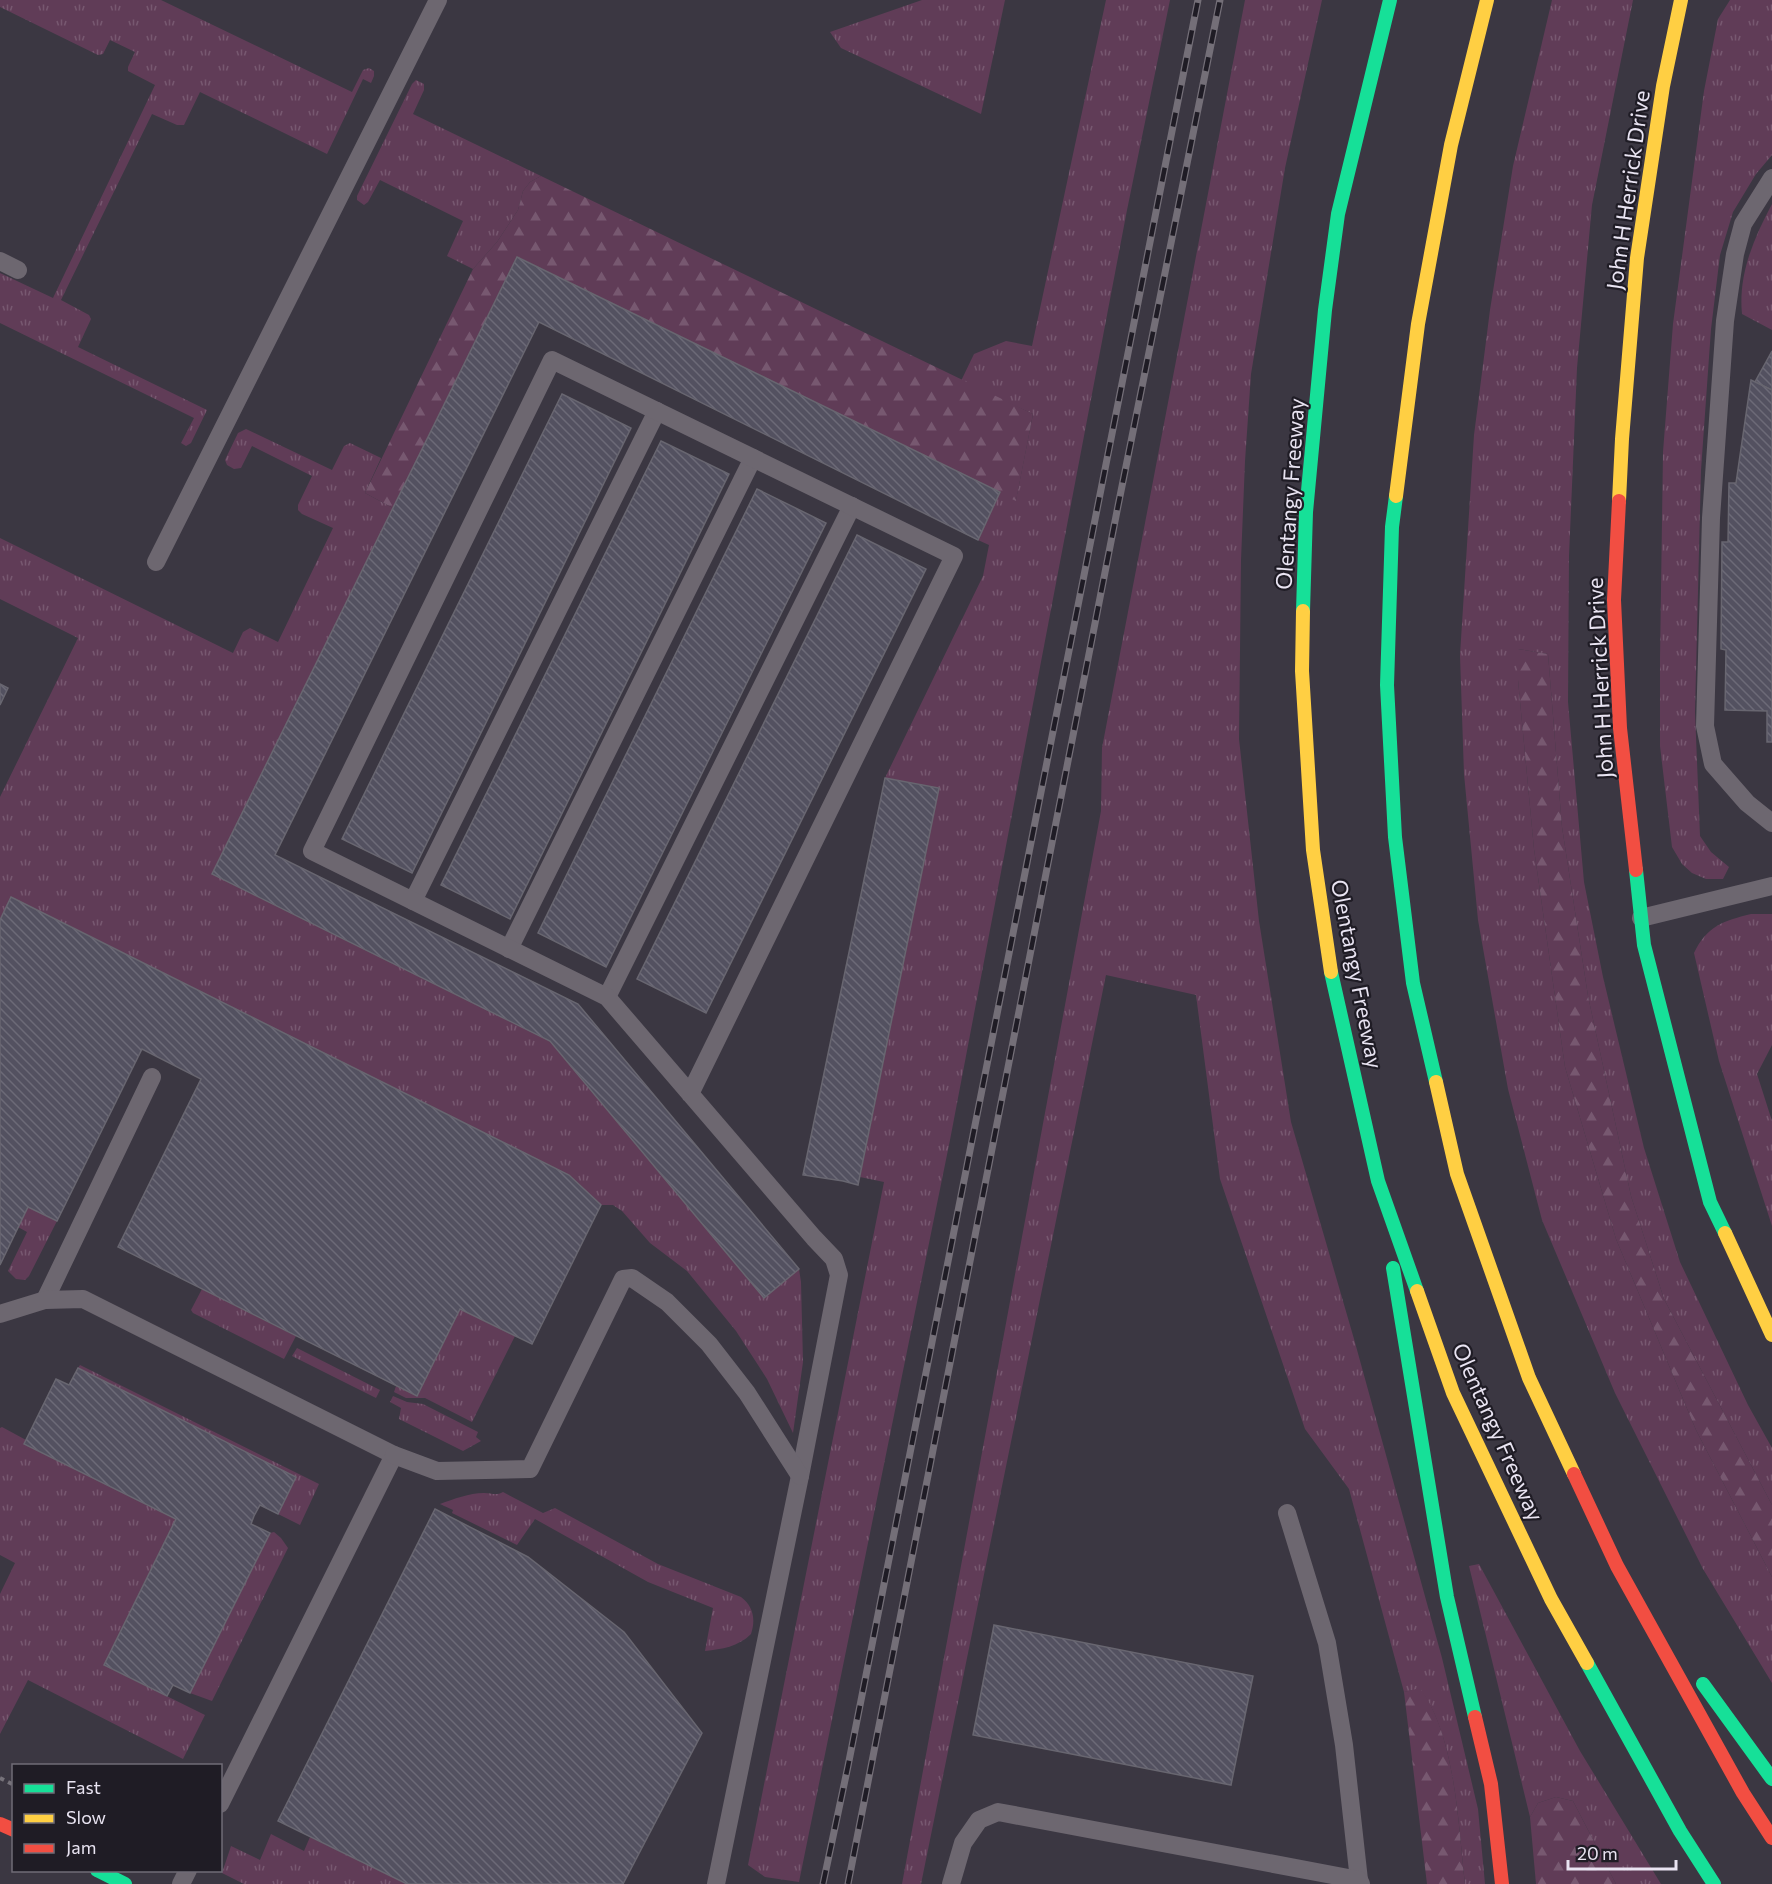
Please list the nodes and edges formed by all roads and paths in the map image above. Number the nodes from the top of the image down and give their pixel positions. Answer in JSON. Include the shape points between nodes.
{"nodes":[{"id":1,"x":438,"y":0,"type":"edge"},
{"id":2,"x":1390,"y":0,"type":"edge"},
{"id":3,"x":1487,"y":0,"type":"edge"},
{"id":4,"x":1681,"y":0,"type":"edge"},
{"id":5,"x":1772,"y":178,"type":"edge"},
{"id":6,"x":0,"y":261,"type":"edge"},
{"id":7,"x":18,"y":270,"type":"dead end"},
{"id":8,"x":657,"y":411,"type":"junction"},
{"id":9,"x":753,"y":458,"type":"junction"},
{"id":10,"x":852,"y":506,"type":"junction"},
{"id":11,"x":156,"y":562,"type":"dead end"},
{"id":12,"x":1772,"y":823,"type":"edge"},
{"id":13,"x":1772,"y":886,"type":"edge"},
{"id":14,"x":413,"y":901,"type":"junction"},
{"id":15,"x":1641,"y":918,"type":"junction"},
{"id":16,"x":509,"y":949,"type":"junction"},
{"id":17,"x":607,"y":997,"type":"junction"},
{"id":18,"x":152,"y":1077,"type":"dead end"},
{"id":19,"x":690,"y":1094,"type":"junction"},
{"id":20,"x":1378,"y":1181,"type":"junction"},
{"id":21,"x":45,"y":1300,"type":"junction"},
{"id":22,"x":0,"y":1314,"type":"edge"},
{"id":23,"x":1772,"y":1335,"type":"edge"},
{"id":24,"x":394,"y":1455,"type":"junction"},
{"id":25,"x":801,"y":1476,"type":"junction"},
{"id":26,"x":1287,"y":1513,"type":"dead end"},
{"id":27,"x":1617,"y":1566,"type":"junction"},
{"id":28,"x":1772,"y":1779,"type":"edge"},
{"id":29,"x":222,"y":1800,"type":"edge"},
{"id":30,"x":1772,"y":1838,"type":"edge"},
{"id":31,"x":101,"y":1872,"type":"edge"},
{"id":32,"x":1360,"y":1882,"type":"edge"},
{"id":33,"x":125,"y":1884,"type":"edge"},
{"id":34,"x":716,"y":1884,"type":"edge"},
{"id":35,"x":951,"y":1884,"type":"edge"},
{"id":36,"x":1502,"y":1884,"type":"edge"},
{"id":37,"x":1714,"y":1884,"type":"edge"}],
"edges":[{"from":1,"to":11,"type":"lane"},
{"from":2,"to":20,"type":"main road","name":"Olentangy Freeway","via":[[1338,214],[1325,310],[1306,512],[1302,671],[1316,874],[1332,979]]},
{"from":3,"to":27,"type":"main road","via":[[1451,145],[1420,312],[1392,527],[1387,685],[1395,837],[1413,983],[1457,1174],[1529,1378]]},
{"from":4,"to":15,"type":"main road","name":"John H Herrick Drive","via":[[1663,86],[1637,258],[1614,600],[1620,728]]},
{"from":5,"to":12,"type":"lane","via":[[1743,224],[1725,321],[1711,518],[1705,726],[1713,764],[1747,803]]},
{"from":6,"to":7,"type":"lane"},
{"from":8,"to":9,"type":"lane"},
{"from":8,"to":14,"type":"lane"},
{"from":8,"to":14,"type":"lane","via":[[552,360],[312,850]]},
{"from":9,"to":10,"type":"lane"},
{"from":9,"to":16,"type":"lane"},
{"from":10,"to":17,"type":"lane"},
{"from":10,"to":19,"type":"lane","via":[[954,556]]},
{"from":13,"to":15,"type":"lane"},
{"from":14,"to":16,"type":"lane"},
{"from":15,"to":23,"type":"main road","name":"John H Herrick Drive","via":[[1644,945],[1710,1203]]},
{"from":16,"to":17,"type":"lane"},
{"from":17,"to":19,"type":"lane"},
{"from":18,"to":21,"type":"lane"},
{"from":19,"to":25,"type":"lane","via":[[834,1260],[839,1275]]},
{"from":20,"to":36,"type":"main road","via":[[1448,1597],[1491,1784]]},
{"from":20,"to":37,"type":"main road","name":"Olentangy Freeway","via":[[1453,1393],[1541,1579]]},
{"from":21,"to":22,"type":"lane"},
{"from":21,"to":24,"type":"lane","via":[[83,1299]]},
{"from":24,"to":25,"type":"lane","via":[[437,1471],[530,1469],[623,1279],[632,1278],[668,1302],[709,1344],[747,1393]]},
{"from":24,"to":29,"type":"lane"},
{"from":25,"to":34,"type":"lane"},
{"from":26,"to":32,"type":"lane","via":[[1327,1643]]},
{"from":27,"to":28,"type":"main road"},
{"from":27,"to":30,"type":"main road"},
{"from":31,"to":33,"type":"main road"},
{"from":32,"to":35,"type":"lane","via":[[998,1812],[979,1820],[963,1843]]}]}
